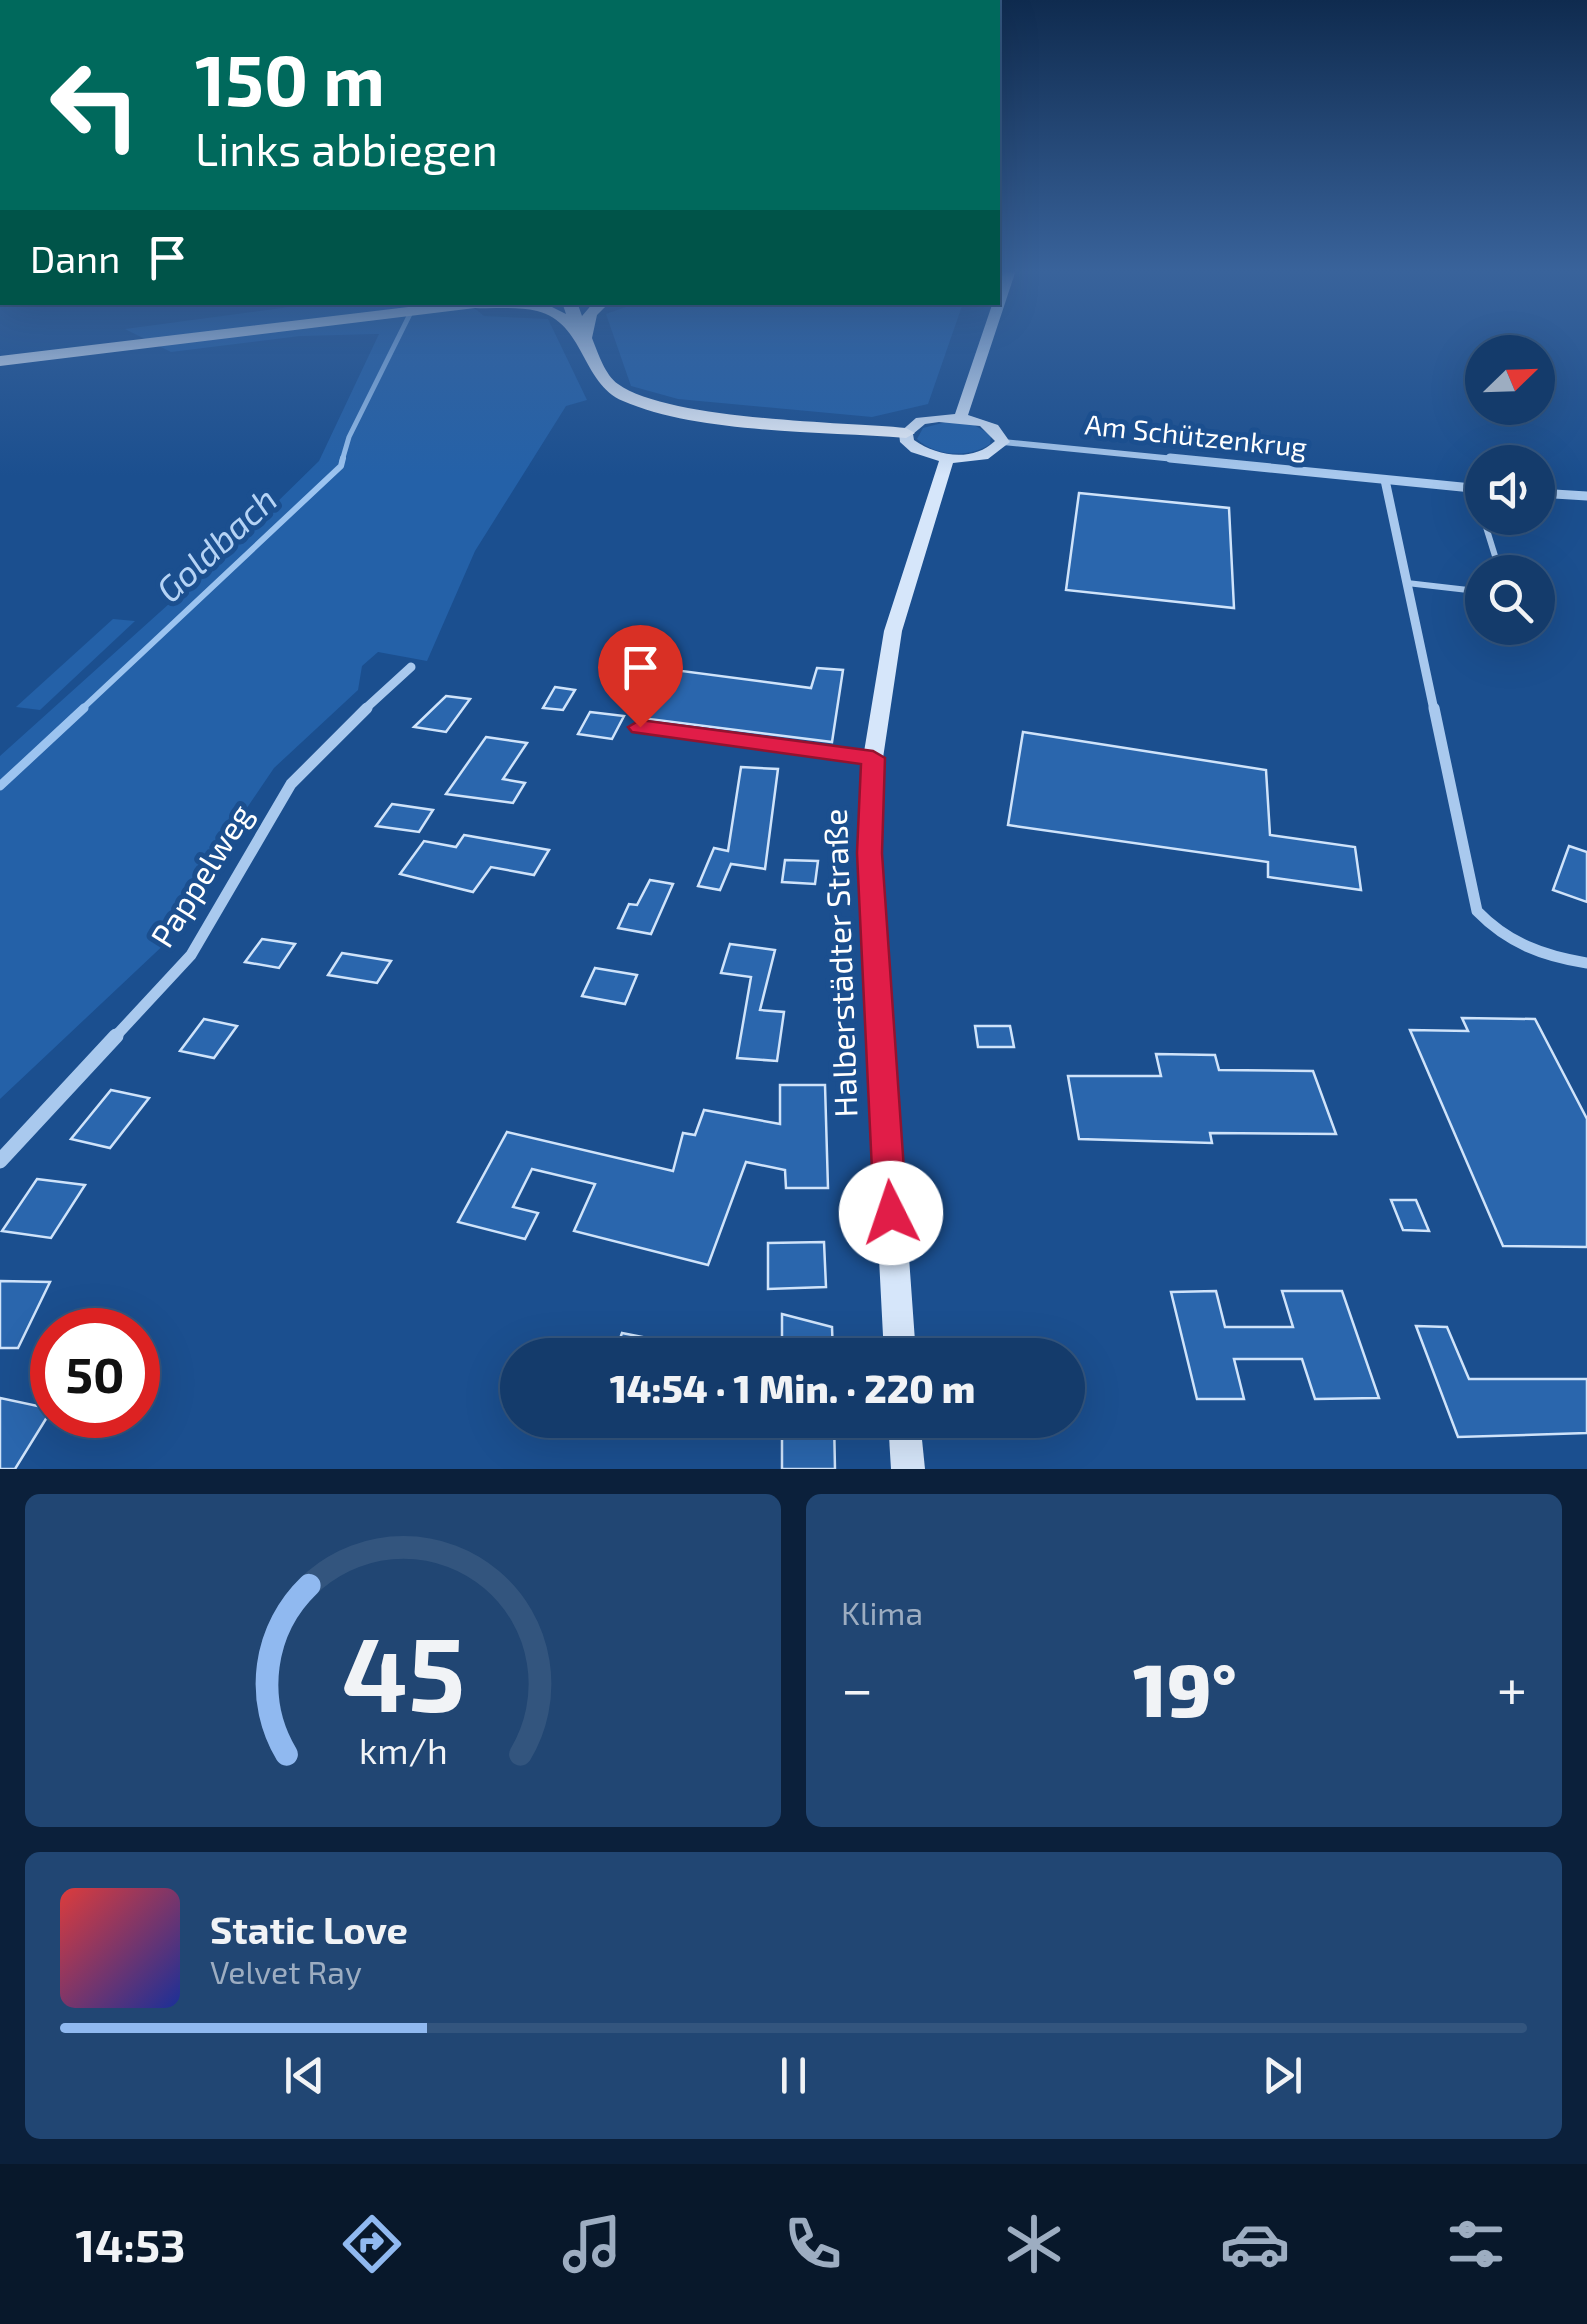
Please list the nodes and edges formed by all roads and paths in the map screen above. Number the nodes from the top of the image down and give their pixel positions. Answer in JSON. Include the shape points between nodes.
{"nodes":[{"id":1,"x":173,"y":339,"type":"edge"},
{"id":2,"x":587,"y":339,"type":"edge"},
{"id":3,"x":984,"y":339,"type":"edge"},
{"id":4,"x":0,"y":361,"type":"edge"},
{"id":5,"x":960,"y":418,"type":"junction"},
{"id":6,"x":906,"y":432,"type":"junction"},
{"id":7,"x":1002,"y":442,"type":"junction"},
{"id":8,"x":946,"y":458,"type":"junction"},
{"id":9,"x":1385,"y":480,"type":"junction"},
{"id":10,"x":1465,"y":487,"type":"edge"},
{"id":11,"x":1555,"y":494,"type":"edge"},
{"id":12,"x":1587,"y":496,"type":"edge"},
{"id":13,"x":1406,"y":582,"type":"junction"},
{"id":14,"x":1465,"y":590,"type":"edge"},
{"id":15,"x":411,"y":668,"type":"dead end"},
{"id":16,"x":640,"y":727,"type":"dead end"},
{"id":17,"x":873,"y":758,"type":"junction"},
{"id":18,"x":1587,"y":963,"type":"edge"},
{"id":19,"x":0,"y":1161,"type":"edge"},
{"id":20,"x":899,"y":1338,"type":"edge"},
{"id":21,"x":905,"y":1438,"type":"edge"},
{"id":22,"x":908,"y":1469,"type":"edge"}],
"edges":[{"from":1,"to":4,"type":"main road"},
{"from":2,"to":6,"type":"main road","via":[[606,383],[640,402]]},
{"from":3,"to":5,"type":"main road"},
{"from":5,"to":6,"type":"main road","via":[[921,422]]},
{"from":5,"to":7,"type":"main road","via":[[995,428]]},
{"from":6,"to":8,"type":"main road","via":[[911,446]]},
{"from":7,"to":8,"type":"main road","via":[[984,455]]},
{"from":7,"to":9,"type":"street","name":"Am Schützenkrug"},
{"from":8,"to":17,"type":"main road","name":"Halberstädter Straße","via":[[893,631]]},
{"from":9,"to":10,"type":"street","name":"Am Schützenkrug"},
{"from":9,"to":13,"type":"street"},
{"from":11,"to":12,"type":"street"},
{"from":13,"to":14,"type":"lane"},
{"from":13,"to":18,"type":"street","via":[[1477,911],[1520,947]]},
{"from":15,"to":19,"type":"street","name":"Pappelweg","via":[[291,784],[192,955]]},
{"from":16,"to":17,"type":"lane"},
{"from":17,"to":20,"type":"main road","name":"Halberstädter Straße","via":[[869,853]]},
{"from":21,"to":22,"type":"main road"}]}
